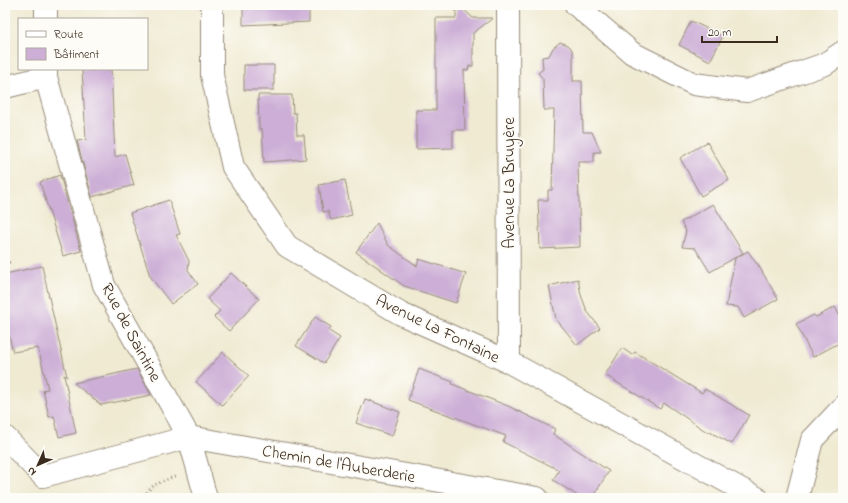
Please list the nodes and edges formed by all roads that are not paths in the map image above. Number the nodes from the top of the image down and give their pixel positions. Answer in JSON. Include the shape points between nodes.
{"nodes":[{"id":1,"x":46,"y":5,"type":"edge"},
{"id":2,"x":212,"y":5,"type":"edge"},
{"id":3,"x":508,"y":5,"type":"edge"},
{"id":4,"x":576,"y":5,"type":"edge"},
{"id":5,"x":46,"y":18,"type":"edge"},
{"id":6,"x":843,"y":52,"type":"edge"},
{"id":7,"x":46,"y":73,"type":"edge"},
{"id":8,"x":5,"y":87,"type":"edge"},
{"id":9,"x":509,"y":362,"type":"junction"},
{"id":10,"x":843,"y":407,"type":"edge"},
{"id":11,"x":189,"y":437,"type":"junction"},
{"id":12,"x":5,"y":438,"type":"edge"},
{"id":13,"x":206,"y":498,"type":"edge"},
{"id":14,"x":537,"y":498,"type":"edge"},
{"id":15,"x":757,"y":498,"type":"edge"},
{"id":16,"x":797,"y":498,"type":"edge"}],
"edges":[{"from":1,"to":5,"type":"street"},
{"from":2,"to":9,"type":"street","name":"Avenue La Fontaine","via":[[212,75],[233,167],[287,246],[401,314]]},
{"from":3,"to":9,"type":"street","name":"Avenue La Bruyère"},
{"from":4,"to":6,"type":"street","via":[[632,53],[694,84],[747,91],[825,64]]},
{"from":7,"to":8,"type":"street"},
{"from":7,"to":11,"type":"street","name":"Rue de Saintine","via":[[104,285]]},
{"from":9,"to":15,"type":"street","name":"Avenue La Fontaine"},
{"from":10,"to":16,"type":"street","via":[[812,440]]},
{"from":11,"to":12,"type":"street","via":[[43,476]]},
{"from":11,"to":13,"type":"street","name":"Rue de Saintine"},
{"from":11,"to":14,"type":"street","name":"Chemin de l'Auberderie"}]}
